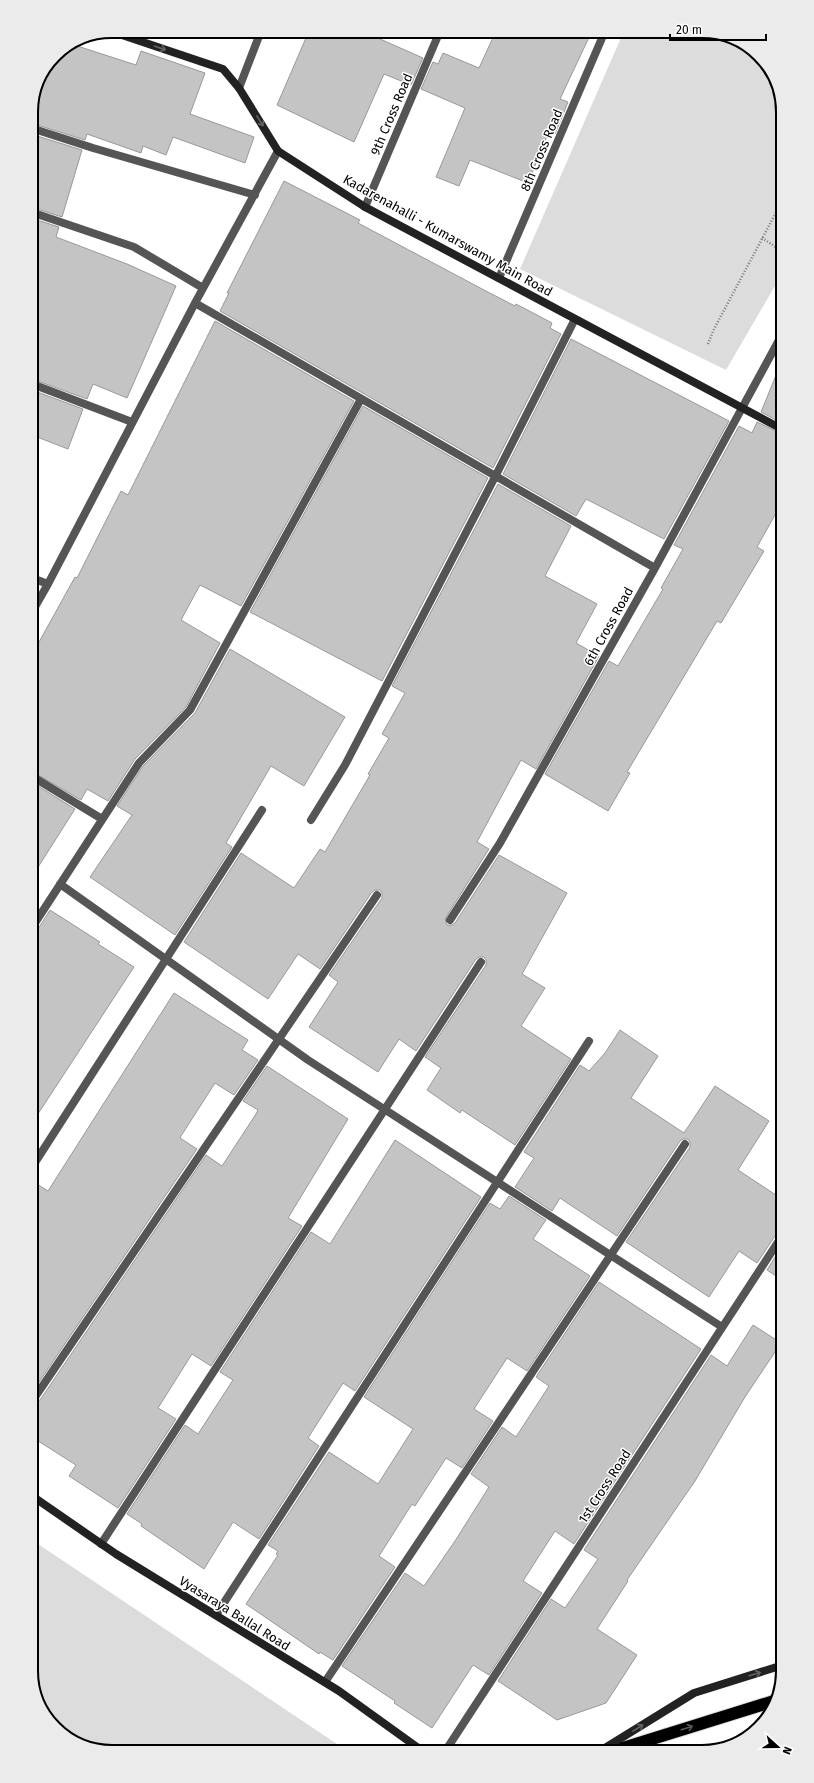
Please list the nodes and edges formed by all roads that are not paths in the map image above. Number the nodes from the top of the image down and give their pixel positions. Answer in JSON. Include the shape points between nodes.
{"nodes":[{"id":1,"x":131,"y":38,"type":"edge"},
{"id":2,"x":258,"y":38,"type":"edge"},
{"id":3,"x":437,"y":38,"type":"edge"},
{"id":4,"x":602,"y":38,"type":"edge"},
{"id":5,"x":239,"y":88,"type":"junction"},
{"id":6,"x":38,"y":130,"type":"edge"},
{"id":7,"x":278,"y":151,"type":"junction"},
{"id":8,"x":255,"y":195,"type":"junction"},
{"id":9,"x":365,"y":207,"type":"junction"},
{"id":10,"x":38,"y":214,"type":"edge"},
{"id":11,"x":499,"y":278,"type":"junction"},
{"id":12,"x":203,"y":288,"type":"junction"},
{"id":13,"x":195,"y":303,"type":"junction"},
{"id":14,"x":575,"y":319,"type":"junction"},
{"id":15,"x":776,"y":346,"type":"edge"},
{"id":16,"x":38,"y":386,"type":"edge"},
{"id":17,"x":361,"y":399,"type":"junction"},
{"id":18,"x":742,"y":408,"type":"junction"},
{"id":19,"x":132,"y":422,"type":"junction"},
{"id":20,"x":776,"y":426,"type":"edge"},
{"id":21,"x":496,"y":475,"type":"junction"},
{"id":22,"x":655,"y":568,"type":"junction"},
{"id":23,"x":38,"y":580,"type":"edge"},
{"id":24,"x":48,"y":584,"type":"junction"},
{"id":25,"x":38,"y":602,"type":"edge"},
{"id":26,"x":38,"y":780,"type":"edge"},
{"id":27,"x":262,"y":810,"type":"dead end"},
{"id":28,"x":102,"y":819,"type":"junction"},
{"id":29,"x":312,"y":820,"type":"dead end"},
{"id":30,"x":60,"y":884,"type":"junction"},
{"id":31,"x":377,"y":895,"type":"dead end"},
{"id":32,"x":38,"y":918,"type":"edge"},
{"id":33,"x":450,"y":920,"type":"dead end"},
{"id":34,"x":165,"y":960,"type":"junction"},
{"id":35,"x":481,"y":962,"type":"dead end"},
{"id":36,"x":278,"y":1040,"type":"junction"},
{"id":37,"x":589,"y":1041,"type":"dead end"},
{"id":38,"x":385,"y":1109,"type":"junction"},
{"id":39,"x":684,"y":1144,"type":"dead end"},
{"id":40,"x":38,"y":1158,"type":"edge"},
{"id":41,"x":498,"y":1182,"type":"junction"},
{"id":42,"x":776,"y":1245,"type":"edge"},
{"id":43,"x":611,"y":1254,"type":"junction"},
{"id":44,"x":722,"y":1327,"type":"junction"},
{"id":45,"x":38,"y":1393,"type":"edge"},
{"id":46,"x":38,"y":1500,"type":"edge"},
{"id":47,"x":101,"y":1544,"type":"junction"},
{"id":48,"x":216,"y":1615,"type":"junction"},
{"id":49,"x":776,"y":1667,"type":"edge"},
{"id":50,"x":325,"y":1682,"type":"junction"},
{"id":51,"x":769,"y":1702,"type":"edge"},
{"id":52,"x":414,"y":1745,"type":"edge"},
{"id":53,"x":449,"y":1745,"type":"edge"},
{"id":54,"x":610,"y":1745,"type":"edge"},
{"id":55,"x":632,"y":1745,"type":"edge"}],
"edges":[{"from":1,"to":5,"type":"street","name":"Kadarenahalli - Kumarswamy Main Road","one_way":true,"via":[[223,70]]},
{"from":2,"to":5,"type":"street"},
{"from":3,"to":9,"type":"street","name":"9th Cross Road"},
{"from":4,"to":11,"type":"street","name":"8th Cross Road"},
{"from":5,"to":7,"type":"street","name":"Kadarenahalli - Kumarswamy Main Road","one_way":true},
{"from":6,"to":8,"type":"street"},
{"from":7,"to":8,"type":"street"},
{"from":7,"to":9,"type":"street","name":"Kadarenahalli - Kumarswamy Main Road"},
{"from":8,"to":12,"type":"street"},
{"from":9,"to":11,"type":"street","name":"Kadarenahalli - Kumarswamy Main Road"},
{"from":10,"to":12,"type":"street","via":[[134,247]]},
{"from":11,"to":14,"type":"street","name":"Kadarenahalli - Kumarswamy Main Road"},
{"from":12,"to":13,"type":"street"},
{"from":13,"to":17,"type":"street"},
{"from":13,"to":19,"type":"street"},
{"from":14,"to":18,"type":"street","name":"Kadarenahalli - Kumarswamy Main Road"},
{"from":14,"to":21,"type":"street"},
{"from":15,"to":18,"type":"street","name":"6th Cross Road"},
{"from":16,"to":19,"type":"street"},
{"from":17,"to":21,"type":"street"},
{"from":17,"to":28,"type":"street","via":[[190,710],[140,763]]},
{"from":18,"to":20,"type":"street","name":"Kadarenahalli - Kumarswamy Main Road"},
{"from":18,"to":22,"type":"street","name":"6th Cross Road"},
{"from":19,"to":24,"type":"street"},
{"from":21,"to":22,"type":"street"},
{"from":21,"to":29,"type":"street","via":[[345,765]]},
{"from":22,"to":33,"type":"street","name":"6th Cross Road","via":[[500,843]]},
{"from":23,"to":24,"type":"street"},
{"from":24,"to":25,"type":"street"},
{"from":26,"to":28,"type":"street"},
{"from":27,"to":34,"type":"street"},
{"from":28,"to":30,"type":"street"},
{"from":30,"to":32,"type":"street"},
{"from":30,"to":34,"type":"street"},
{"from":31,"to":36,"type":"street"},
{"from":34,"to":36,"type":"street"},
{"from":34,"to":40,"type":"street"},
{"from":35,"to":38,"type":"street"},
{"from":36,"to":38,"type":"street"},
{"from":36,"to":45,"type":"street"},
{"from":37,"to":41,"type":"street"},
{"from":38,"to":41,"type":"street"},
{"from":38,"to":47,"type":"street"},
{"from":39,"to":43,"type":"street"},
{"from":41,"to":43,"type":"street"},
{"from":41,"to":48,"type":"street"},
{"from":42,"to":44,"type":"street","name":"1st Cross Road"},
{"from":43,"to":44,"type":"street"},
{"from":43,"to":50,"type":"street"},
{"from":44,"to":53,"type":"street","name":"1st Cross Road"},
{"from":46,"to":47,"type":"street","name":"Vyasaraya Ballal Road"},
{"from":47,"to":48,"type":"street","name":"Vyasaraya Ballal Road"},
{"from":48,"to":50,"type":"street","name":"Vyasaraya Ballal Road"},
{"from":54,"to":49,"type":"street","one_way":true,"via":[[694,1693]]},
{"from":50,"to":52,"type":"street","name":"Vyasaraya Ballal Road"},
{"from":55,"to":51,"type":"highway","one_way":true}]}
